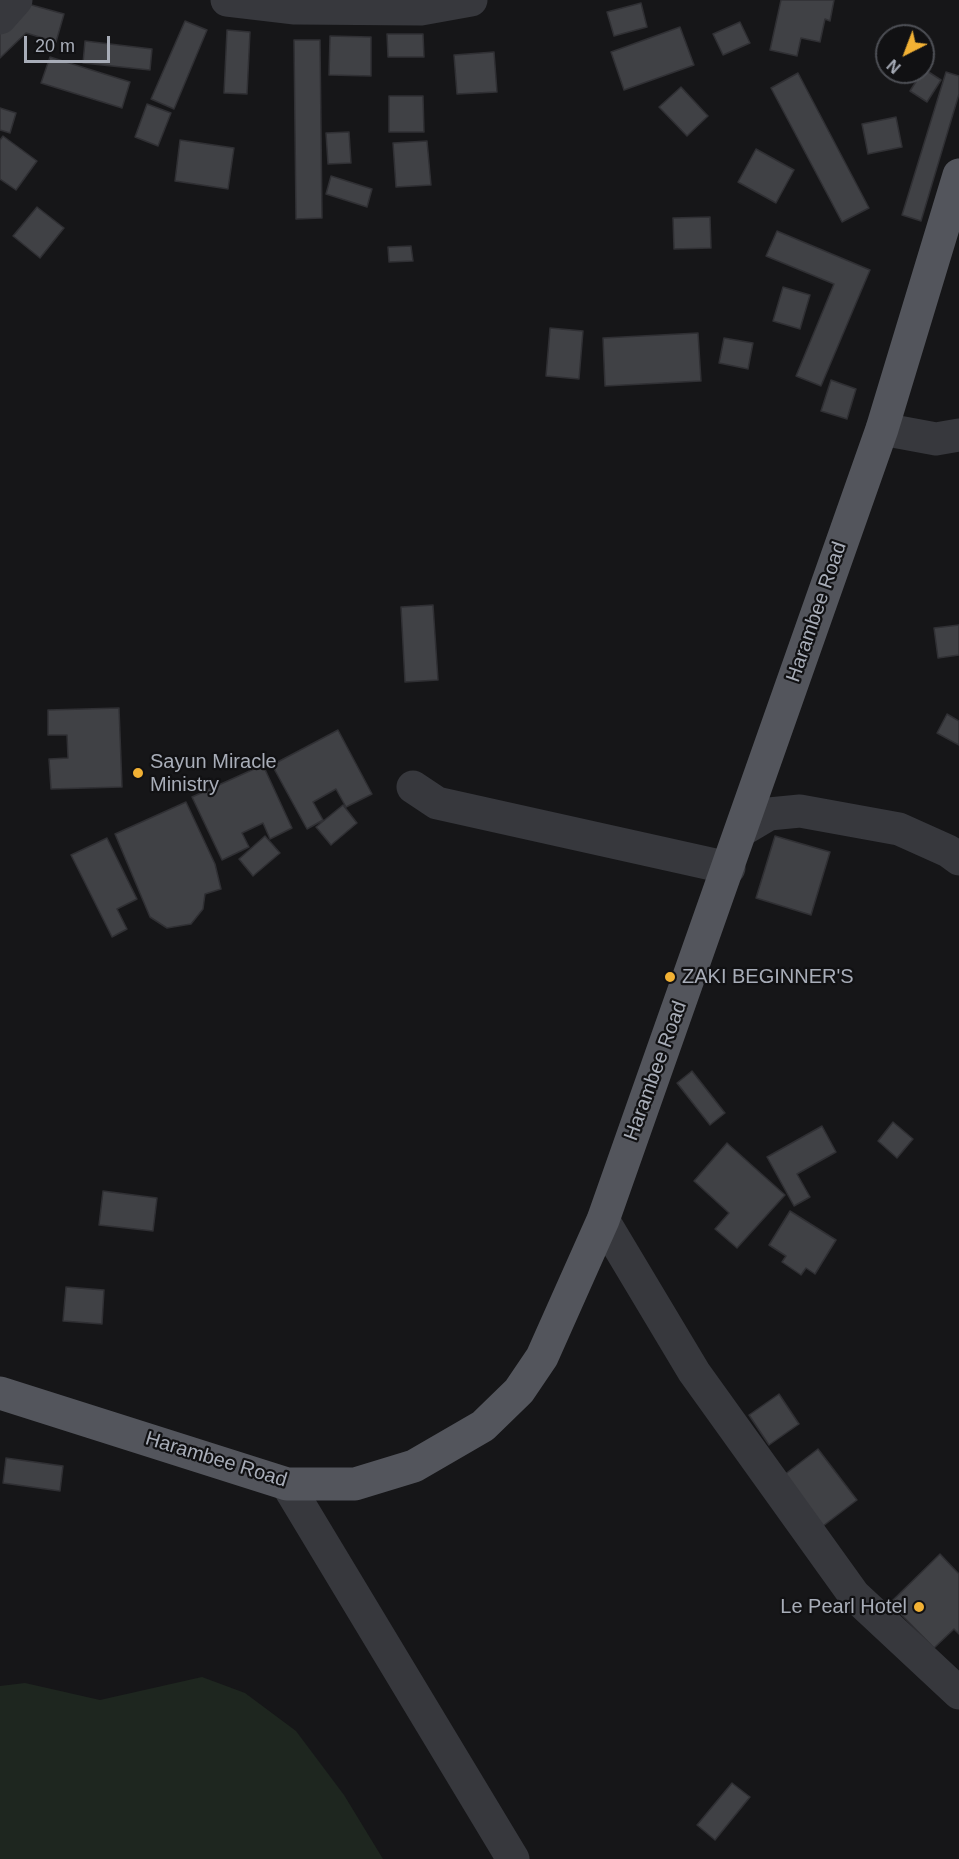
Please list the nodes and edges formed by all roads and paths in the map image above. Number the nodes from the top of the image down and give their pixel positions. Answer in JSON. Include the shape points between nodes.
{"nodes":[{"id":1,"x":16,"y":0,"type":"edge"},
{"id":2,"x":227,"y":0,"type":"edge"},
{"id":3,"x":471,"y":0,"type":"edge"},
{"id":4,"x":0,"y":18,"type":"edge"},
{"id":5,"x":959,"y":175,"type":"edge"},
{"id":6,"x":882,"y":429,"type":"junction"},
{"id":7,"x":959,"y":435,"type":"edge"},
{"id":8,"x":413,"y":787,"type":"dead end"},
{"id":9,"x":742,"y":830,"type":"junction"},
{"id":10,"x":959,"y":859,"type":"edge"},
{"id":11,"x":729,"y":868,"type":"junction"},
{"id":12,"x":603,"y":1220,"type":"junction"},
{"id":13,"x":0,"y":1393,"type":"edge"},
{"id":14,"x":286,"y":1484,"type":"junction"},
{"id":15,"x":959,"y":1693,"type":"edge"},
{"id":16,"x":513,"y":1859,"type":"edge"}],
"edges":[{"from":1,"to":4,"type":"street"},
{"from":2,"to":3,"type":"street","via":[[295,8],[421,9]]},
{"from":5,"to":6,"type":"main road","name":"Harambee Road"},
{"from":6,"to":7,"type":"street","via":[[936,439]]},
{"from":6,"to":9,"type":"main road","name":"Harambee Road"},
{"from":8,"to":11,"type":"street","via":[[437,803]]},
{"from":9,"to":10,"type":"street","via":[[769,814],[800,811],[899,829]]},
{"from":9,"to":11,"type":"main road","name":"Harambee Road"},
{"from":11,"to":12,"type":"main road","name":"Harambee Road"},
{"from":12,"to":14,"type":"main road","name":"Harambee Road","via":[[542,1357],[519,1391],[483,1426],[414,1466],[355,1484]]},
{"from":12,"to":15,"type":"street","via":[[694,1372],[854,1595]]},
{"from":13,"to":14,"type":"main road","name":"Harambee Road"},
{"from":14,"to":16,"type":"street"}]}
